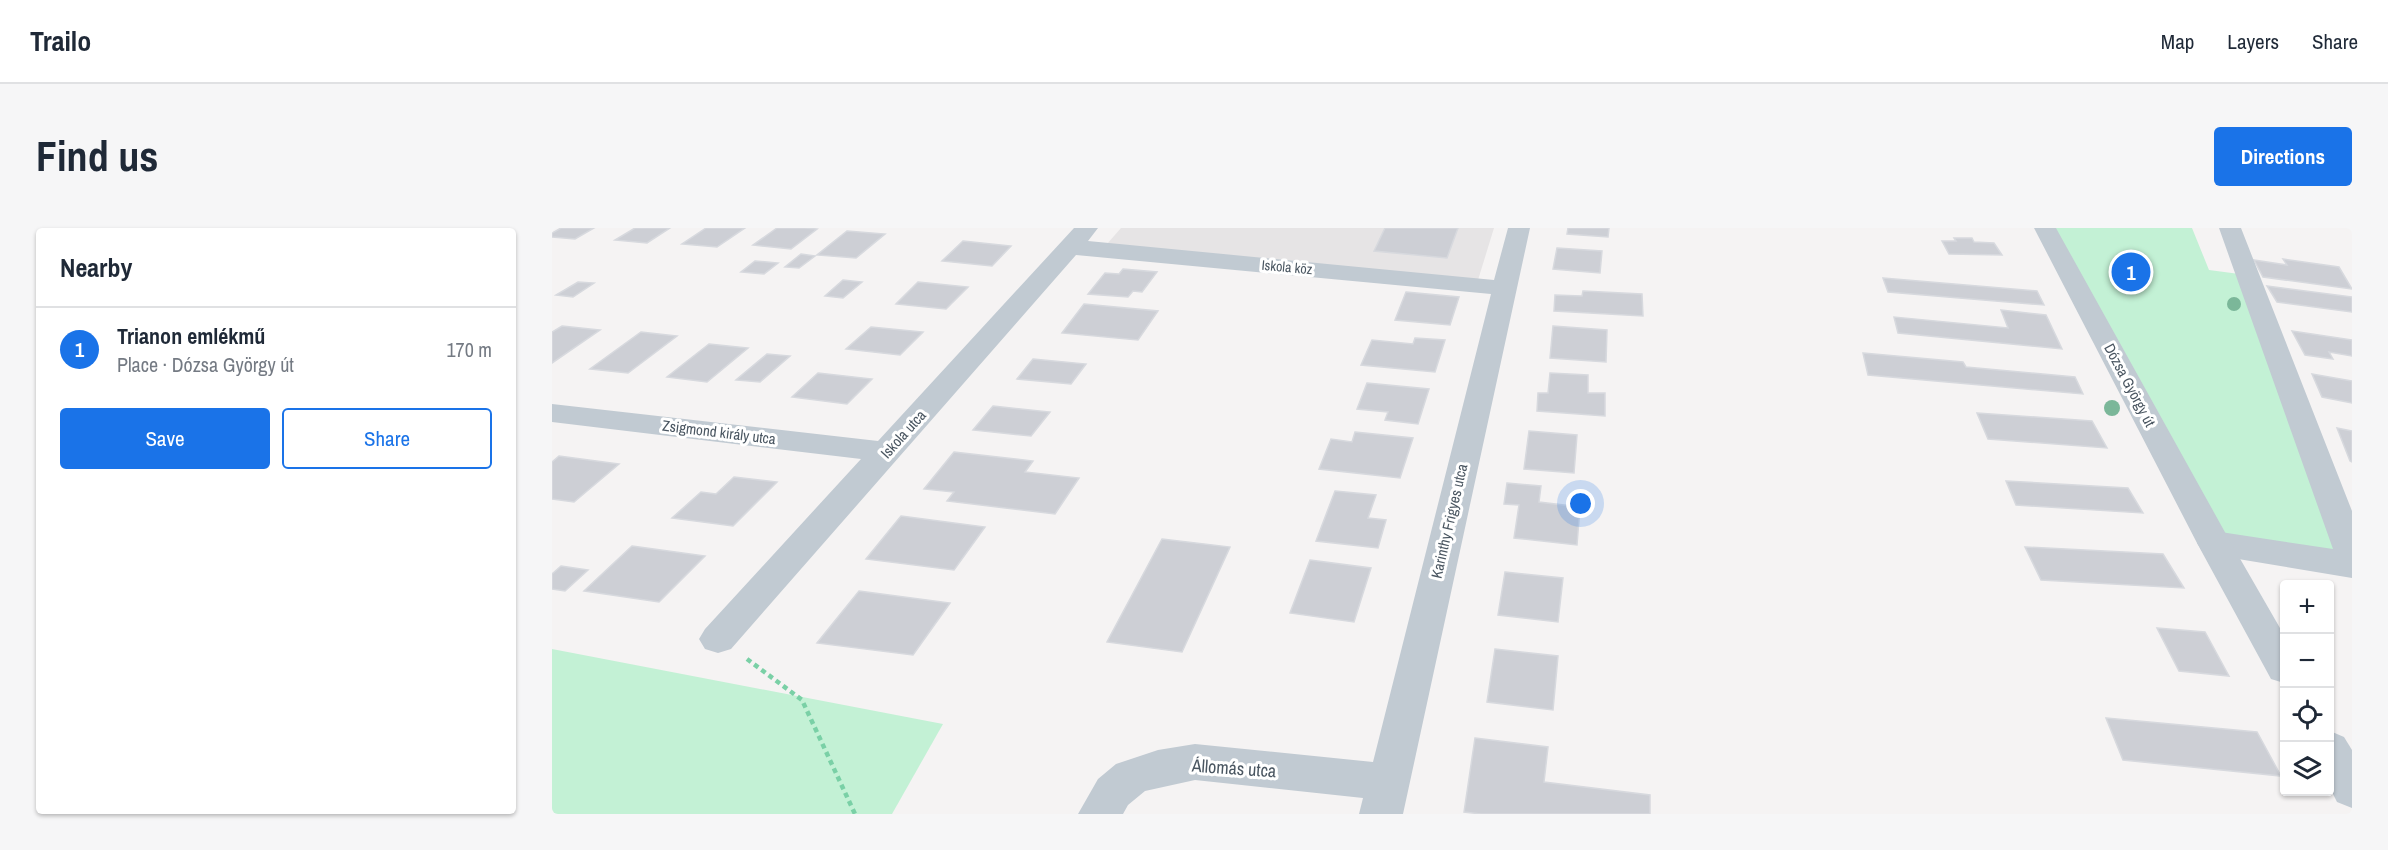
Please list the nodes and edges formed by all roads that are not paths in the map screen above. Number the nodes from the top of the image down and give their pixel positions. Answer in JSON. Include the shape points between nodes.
{"nodes":[{"id":1,"x":1519,"y":228,"type":"edge"},
{"id":2,"x":2045,"y":228,"type":"edge"},
{"id":3,"x":2230,"y":228,"type":"edge"},
{"id":4,"x":1077,"y":233,"type":"edge"},
{"id":5,"x":1503,"y":288,"type":"junction"},
{"id":6,"x":552,"y":413,"type":"edge"},
{"id":7,"x":886,"y":452,"type":"junction"},
{"id":8,"x":2214,"y":543,"type":"junction"},
{"id":9,"x":2352,"y":555,"type":"edge"},
{"id":10,"x":2352,"y":565,"type":"edge"},
{"id":11,"x":718,"y":639,"type":"road end"},
{"id":12,"x":2280,"y":661,"type":"edge"},
{"id":13,"x":2334,"y":756,"type":"edge"},
{"id":14,"x":2352,"y":789,"type":"edge"},
{"id":15,"x":1385,"y":798,"type":"edge"},
{"id":16,"x":1100,"y":814,"type":"edge"}],
"edges":[{"from":1,"to":5,"type":"street","name":"Karinthy Frigyes utca"},
{"from":2,"to":8,"type":"street","name":"Dózsa György út"},
{"from":3,"to":9,"type":"street"},
{"from":4,"to":5,"type":"street","name":"Iskola köz"},
{"from":4,"to":7,"type":"street","name":"Iskola utca"},
{"from":5,"to":15,"type":"street","name":"Karinthy Frigyes utca"},
{"from":6,"to":7,"type":"street","name":"Zsigmond király utca"},
{"from":7,"to":11,"type":"street","name":"Iskola utca"},
{"from":8,"to":10,"type":"street"},
{"from":8,"to":12,"type":"street","name":"Dózsa György út"},
{"from":13,"to":14,"type":"street"},
{"from":15,"to":16,"type":"street","name":"Állomás utca","via":[[1195,762],[1131,777],[1113,792]]}]}
